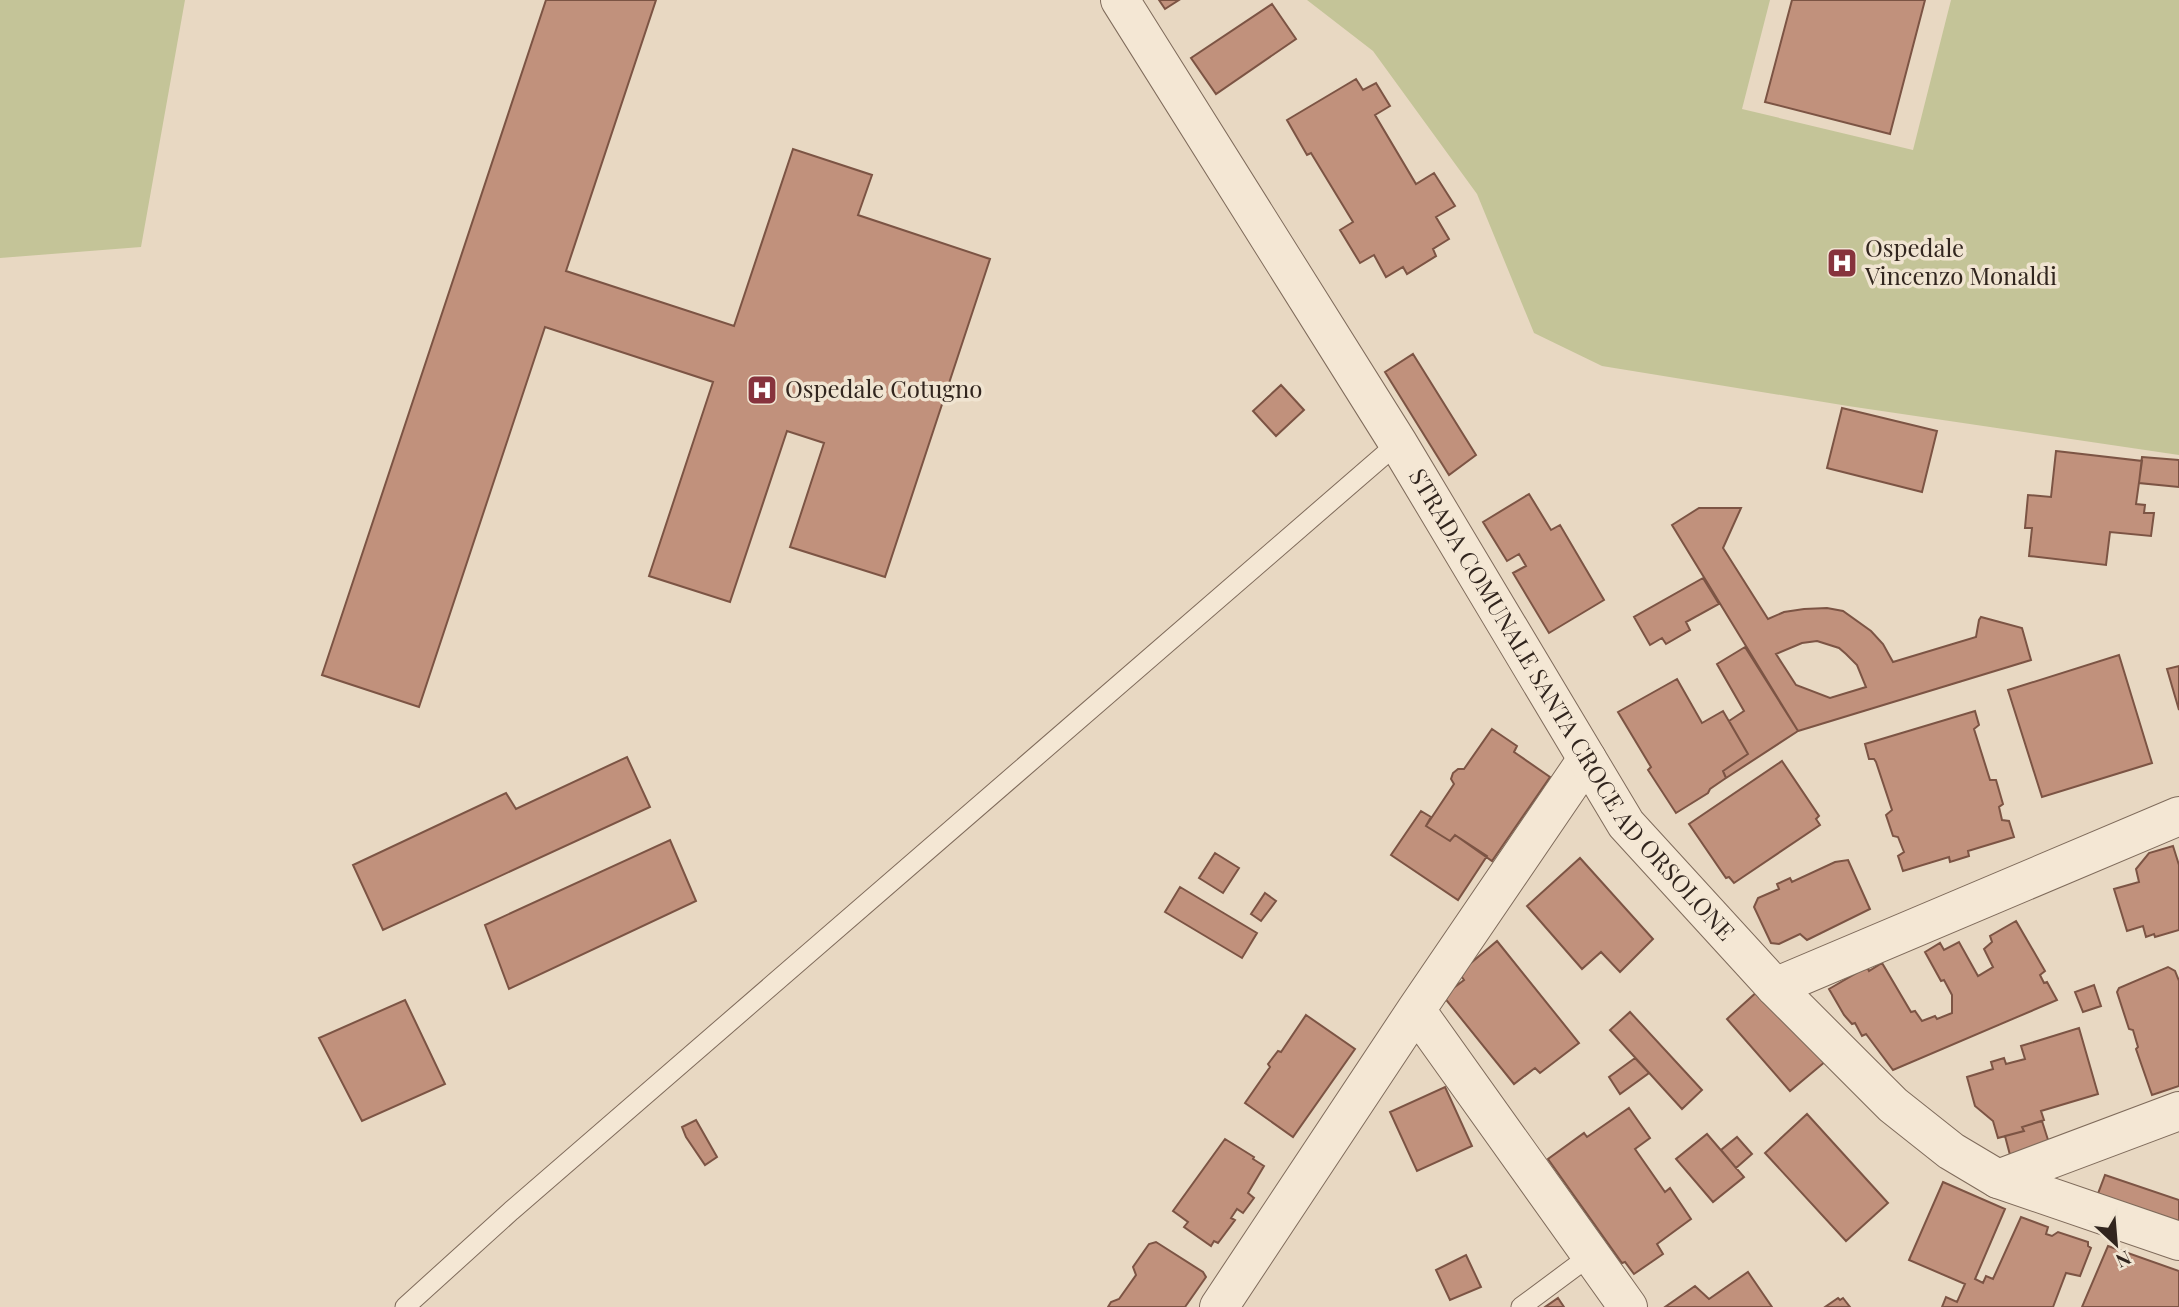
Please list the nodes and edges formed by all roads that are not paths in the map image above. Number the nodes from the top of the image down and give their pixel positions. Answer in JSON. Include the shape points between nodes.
{"nodes":[{"id":1,"x":1120,"y":0,"type":"edge"},
{"id":2,"x":1398,"y":443,"type":"junction"},
{"id":3,"x":1587,"y":759,"type":"junction"},
{"id":4,"x":2179,"y":816,"type":"edge"},
{"id":5,"x":1775,"y":987,"type":"junction"},
{"id":6,"x":1416,"y":1010,"type":"junction"},
{"id":7,"x":2179,"y":1111,"type":"edge"},
{"id":8,"x":1998,"y":1179,"type":"junction"},
{"id":9,"x":2179,"y":1241,"type":"edge"},
{"id":10,"x":1591,"y":1255,"type":"junction"},
{"id":11,"x":405,"y":1307,"type":"edge"},
{"id":12,"x":1219,"y":1307,"type":"edge"},
{"id":13,"x":1521,"y":1307,"type":"edge"},
{"id":14,"x":1628,"y":1307,"type":"edge"}],
"edges":[{"from":1,"to":2,"type":"street","name":"STRADA COMUNALE SANTA CROCE AD ORSOLONE"},
{"from":2,"to":3,"type":"street","name":"STRADA COMUNALE SANTA CROCE AD ORSOLONE"},
{"from":2,"to":11,"type":"lane"},
{"from":3,"to":5,"type":"street","name":"STRADA COMUNALE SANTA CROCE AD ORSOLONE","via":[[1626,824]]},
{"from":3,"to":6,"type":"street"},
{"from":4,"to":5,"type":"street"},
{"from":5,"to":8,"type":"street","name":"STRADA COMUNALE SANTA CROCE AD ORSOLONE","via":[[1893,1105]]},
{"from":6,"to":10,"type":"street"},
{"from":6,"to":12,"type":"street"},
{"from":7,"to":8,"type":"street"},
{"from":8,"to":9,"type":"street","name":"STRADA COMUNALE SANTA CROCE AD ORSOLONE"},
{"from":10,"to":13,"type":"lane"},
{"from":10,"to":14,"type":"street"}]}
